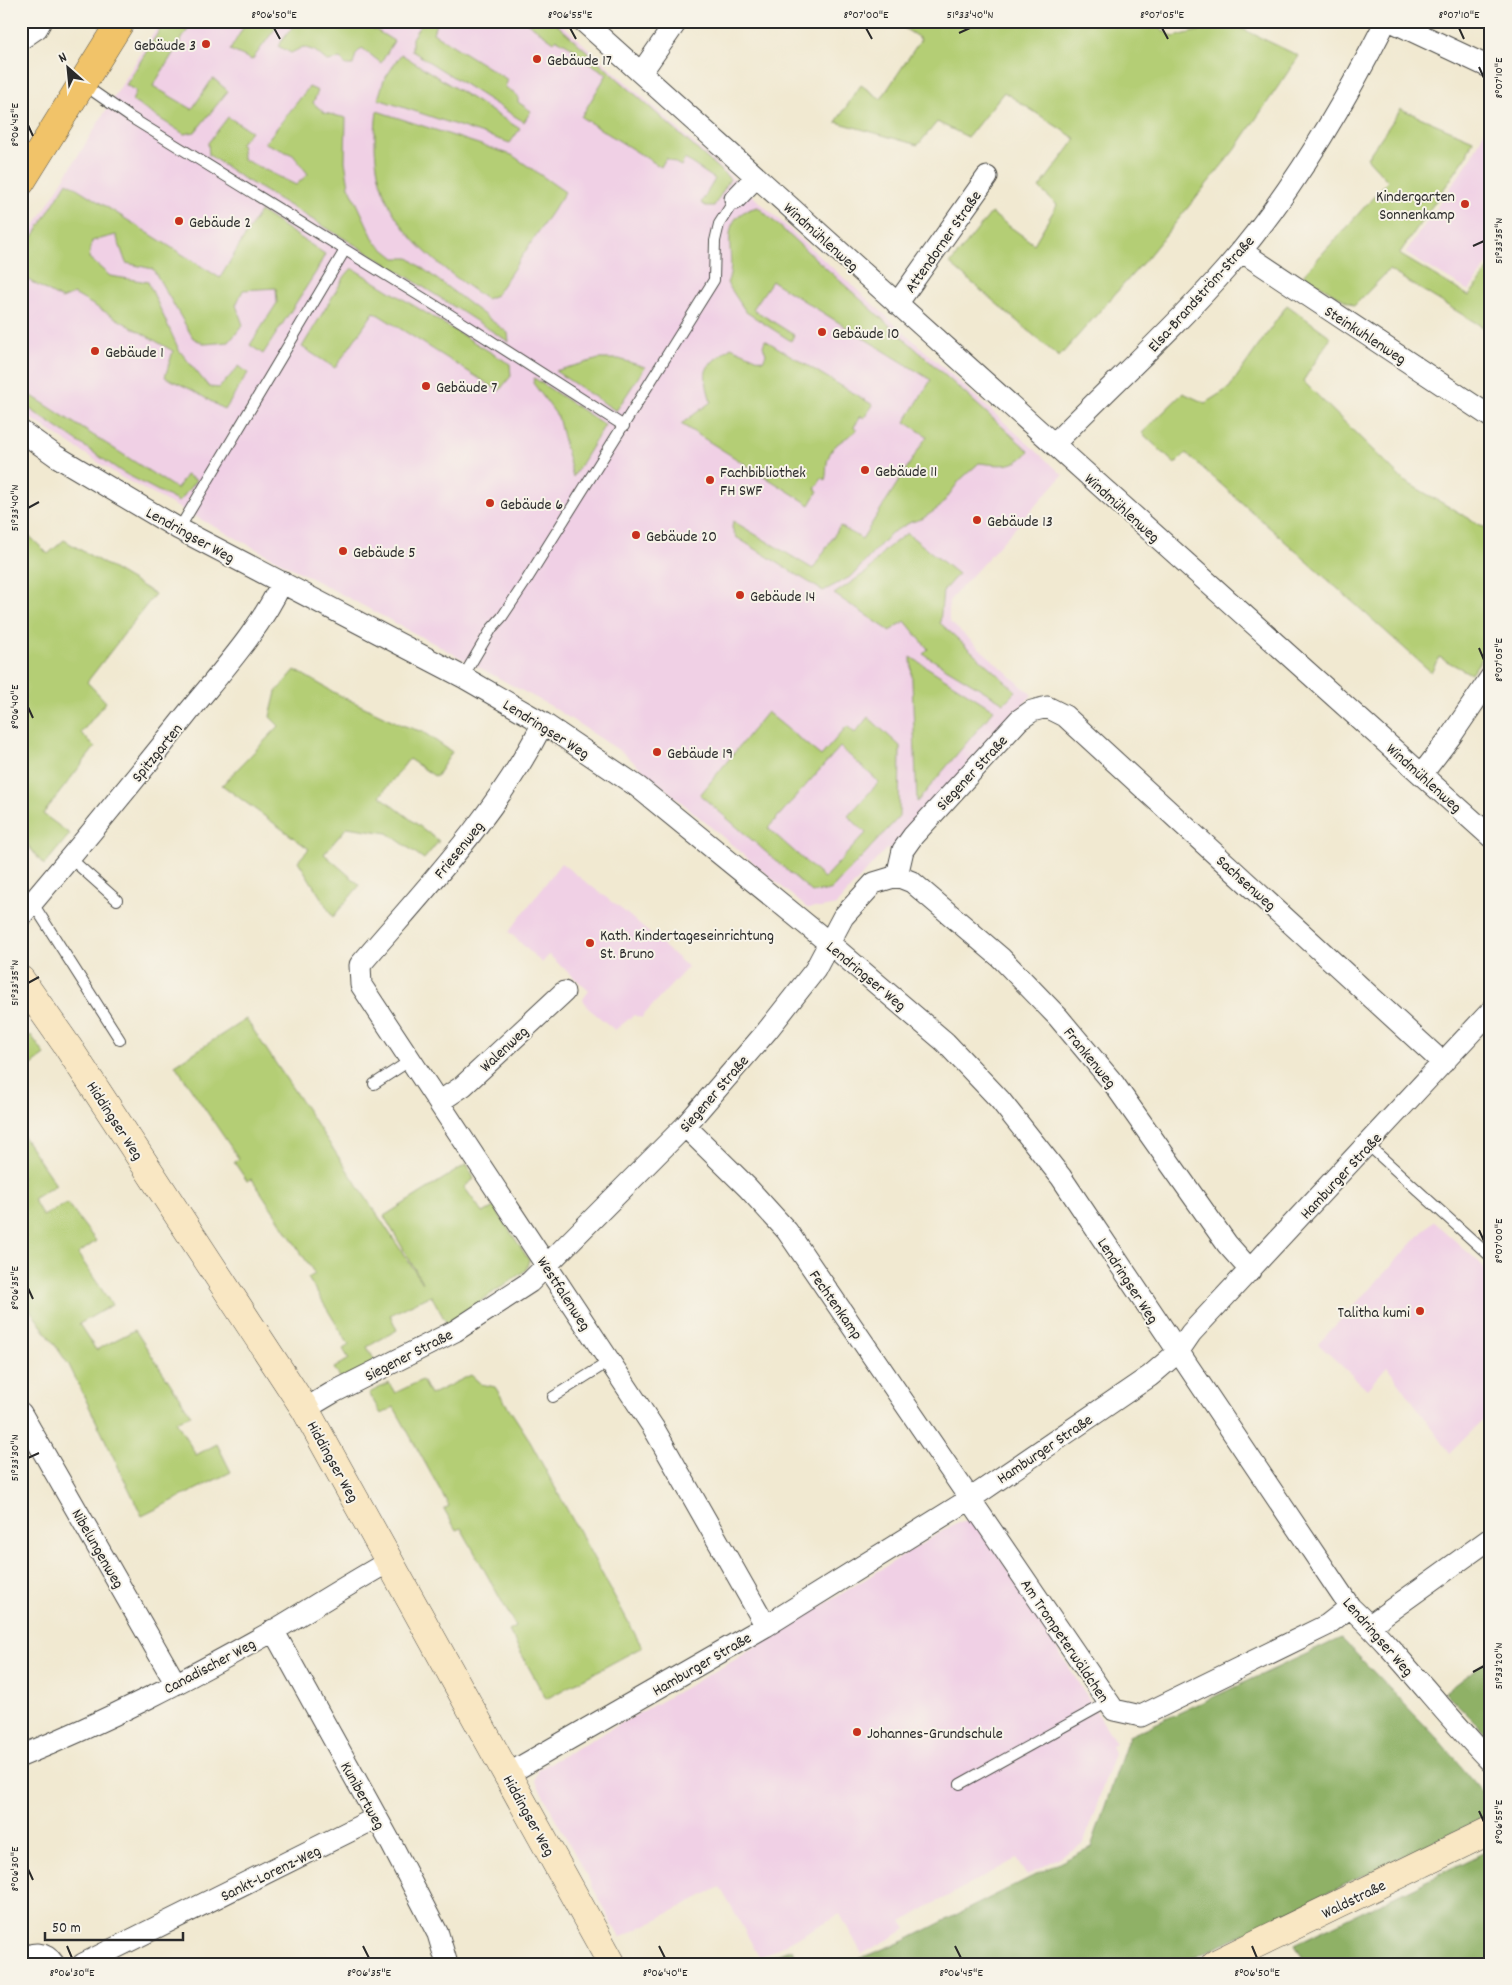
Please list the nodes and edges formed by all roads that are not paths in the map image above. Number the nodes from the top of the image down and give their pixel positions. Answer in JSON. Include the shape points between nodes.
{"nodes":[{"id":1,"x":41,"y":21,"type":"edge"},
{"id":2,"x":121,"y":21,"type":"edge"},
{"id":3,"x":583,"y":21,"type":"edge"},
{"id":4,"x":677,"y":21,"type":"edge"},
{"id":5,"x":1386,"y":21,"type":"edge"},
{"id":6,"x":1391,"y":21,"type":"edge"},
{"id":7,"x":21,"y":39,"type":"edge"},
{"id":8,"x":1491,"y":68,"type":"edge"},
{"id":9,"x":641,"y":73,"type":"junction"},
{"id":10,"x":82,"y":84,"type":"junction"},
{"id":11,"x":756,"y":177,"type":"junction"},
{"id":12,"x":987,"y":177,"type":"dead end"},
{"id":13,"x":21,"y":182,"type":"edge"},
{"id":14,"x":735,"y":199,"type":"joint"},
{"id":15,"x":345,"y":250,"type":"junction"},
{"id":16,"x":1241,"y":251,"type":"junction"},
{"id":17,"x":897,"y":304,"type":"junction"},
{"id":18,"x":1491,"y":417,"type":"edge"},
{"id":19,"x":624,"y":426,"type":"junction"},
{"id":20,"x":21,"y":431,"type":"edge"},
{"id":21,"x":1054,"y":444,"type":"junction"},
{"id":22,"x":179,"y":529,"type":"junction"},
{"id":23,"x":282,"y":582,"type":"junction"},
{"id":24,"x":463,"y":677,"type":"junction"},
{"id":25,"x":1491,"y":677,"type":"edge"},
{"id":26,"x":1047,"y":707,"type":"joint"},
{"id":27,"x":543,"y":723,"type":"junction"},
{"id":28,"x":1422,"y":774,"type":"junction"},
{"id":29,"x":1491,"y":837,"type":"edge"},
{"id":30,"x":70,"y":858,"type":"junction"},
{"id":31,"x":897,"y":876,"type":"junction"},
{"id":32,"x":117,"y":900,"type":"dead end"},
{"id":33,"x":27,"y":909,"type":"edge"},
{"id":34,"x":830,"y":943,"type":"junction"},
{"id":35,"x":360,"y":965,"type":"joint"},
{"id":36,"x":21,"y":980,"type":"edge"},
{"id":37,"x":564,"y":992,"type":"dead end"},
{"id":38,"x":1491,"y":1011,"type":"edge"},
{"id":39,"x":120,"y":1040,"type":"dead end"},
{"id":40,"x":411,"y":1060,"type":"junction"},
{"id":41,"x":1443,"y":1063,"type":"junction"},
{"id":42,"x":374,"y":1084,"type":"dead end"},
{"id":43,"x":439,"y":1102,"type":"junction"},
{"id":44,"x":685,"y":1126,"type":"junction"},
{"id":45,"x":1368,"y":1145,"type":"junction"},
{"id":46,"x":1491,"y":1257,"type":"edge"},
{"id":47,"x":547,"y":1266,"type":"junction"},
{"id":48,"x":1251,"y":1271,"type":"junction"},
{"id":49,"x":1178,"y":1352,"type":"junction"},
{"id":50,"x":610,"y":1361,"type":"junction"},
{"id":51,"x":553,"y":1397,"type":"dead end"},
{"id":52,"x":305,"y":1409,"type":"junction"},
{"id":53,"x":21,"y":1413,"type":"edge"},
{"id":54,"x":970,"y":1499,"type":"junction"},
{"id":55,"x":1491,"y":1538,"type":"edge"},
{"id":56,"x":390,"y":1561,"type":"junction"},
{"id":57,"x":1350,"y":1607,"type":"junction"},
{"id":58,"x":1370,"y":1625,"type":"junction"},
{"id":59,"x":766,"y":1626,"type":"junction"},
{"id":60,"x":273,"y":1630,"type":"junction"},
{"id":61,"x":176,"y":1684,"type":"junction"},
{"id":62,"x":1108,"y":1702,"type":"junction"},
{"id":63,"x":21,"y":1756,"type":"edge"},
{"id":64,"x":1491,"y":1762,"type":"edge"},
{"id":65,"x":508,"y":1774,"type":"junction"},
{"id":66,"x":960,"y":1784,"type":"dead end"},
{"id":67,"x":376,"y":1818,"type":"junction"},
{"id":68,"x":1491,"y":1830,"type":"edge"},
{"id":69,"x":21,"y":1960,"type":"edge"},
{"id":70,"x":54,"y":1964,"type":"edge"},
{"id":71,"x":83,"y":1964,"type":"edge"},
{"id":72,"x":448,"y":1964,"type":"edge"},
{"id":73,"x":612,"y":1964,"type":"edge"},
{"id":74,"x":1216,"y":1964,"type":"edge"}],
"edges":[{"from":1,"to":7,"type":"street","via":[[38,28]]},
{"from":2,"to":10,"type":"main road"},
{"from":3,"to":9,"type":"street","name":"Windmühlenweg"},
{"from":4,"to":9,"type":"street"},
{"from":5,"to":16,"type":"street","name":"Elsa-Brandström-Straße","via":[[1350,92]]},
{"from":6,"to":8,"type":"street"},
{"from":9,"to":11,"type":"street","name":"Windmühlenweg"},
{"from":10,"to":13,"type":"main road"},
{"from":10,"to":15,"type":"lane"},
{"from":11,"to":14,"type":"street"},
{"from":11,"to":17,"type":"street","name":"Windmühlenweg"},
{"from":12,"to":17,"type":"street","name":"Attendorner Straße"},
{"from":14,"to":19,"type":"lane","via":[[720,224],[714,280]]},
{"from":15,"to":19,"type":"lane"},
{"from":15,"to":22,"type":"lane"},
{"from":16,"to":18,"type":"street","name":"Steinkuhlenweg"},
{"from":16,"to":21,"type":"street","name":"Elsa-Brandström-Straße","via":[[1154,346]]},
{"from":17,"to":21,"type":"street","name":"Windmühlenweg"},
{"from":19,"to":24,"type":"lane"},
{"from":20,"to":22,"type":"street","name":"Lendringser Weg","via":[[56,456]]},
{"from":21,"to":28,"type":"street","name":"Windmühlenweg"},
{"from":22,"to":23,"type":"street","name":"Lendringser Weg"},
{"from":23,"to":24,"type":"street","name":"Lendringser Weg"},
{"from":23,"to":30,"type":"street","name":"Spitzgarten","via":[[271,607]]},
{"from":24,"to":27,"type":"street","name":"Lendringser Weg"},
{"from":25,"to":28,"type":"street"},
{"from":26,"to":31,"type":"street","name":"Siegener Straße","via":[[1032,711],[1019,720],[913,836],[903,850]]},
{"from":26,"to":41,"type":"street","name":"Sachsenweg","via":[[1065,716]]},
{"from":27,"to":34,"type":"street","name":"Lendringser Weg","via":[[638,787]]},
{"from":27,"to":35,"type":"street","name":"Friesenweg","via":[[530,748],[472,834]]},
{"from":28,"to":29,"type":"street","name":"Windmühlenweg"},
{"from":30,"to":32,"type":"lane"},
{"from":30,"to":33,"type":"street","name":"Spitzgarten"},
{"from":31,"to":34,"type":"street","name":"Siegener Straße","via":[[874,883],[843,916]]},
{"from":31,"to":48,"type":"street","name":"Frankenweg","via":[[912,882],[1001,958],[1058,1017],[1114,1084],[1227,1244]]},
{"from":33,"to":39,"type":"lane"},
{"from":34,"to":44,"type":"street","name":"Siegener Straße","via":[[814,970],[767,1031]]},
{"from":34,"to":49,"type":"street","name":"Lendringser Weg","via":[[945,1042],[1000,1100],[1061,1177]]},
{"from":35,"to":40,"type":"street","name":"Westfalenweg","via":[[361,985]]},
{"from":36,"to":52,"type":"main road","name":"Hiddingser Weg","via":[[68,1046]]},
{"from":37,"to":43,"type":"street","name":"Walenweg","via":[[463,1086]]},
{"from":38,"to":41,"type":"street","name":"Hamburger Straße"},
{"from":40,"to":42,"type":"lane"},
{"from":40,"to":43,"type":"street","name":"Westfalenweg"},
{"from":41,"to":45,"type":"street","name":"Hamburger Straße"},
{"from":43,"to":47,"type":"street","name":"Westfalenweg"},
{"from":44,"to":47,"type":"street","name":"Siegener Straße"},
{"from":44,"to":54,"type":"street","name":"Fechtenkamp","via":[[787,1231]]},
{"from":45,"to":46,"type":"lane"},
{"from":45,"to":48,"type":"street","name":"Hamburger Straße"},
{"from":47,"to":50,"type":"street","name":"Westfalenweg"},
{"from":47,"to":52,"type":"street","name":"Siegener Straße","via":[[530,1282],[455,1332]]},
{"from":48,"to":49,"type":"street","name":"Hamburger Straße","via":[[1191,1333]]},
{"from":49,"to":54,"type":"street","name":"Hamburger Straße","via":[[1150,1376]]},
{"from":49,"to":57,"type":"street","name":"Lendringser Weg"},
{"from":50,"to":51,"type":"lane"},
{"from":50,"to":59,"type":"street","name":"Westfalenweg","via":[[653,1427]]},
{"from":52,"to":56,"type":"main road","name":"Hiddingser Weg"},
{"from":53,"to":61,"type":"street","name":"Nibelungenweg"},
{"from":54,"to":59,"type":"street","name":"Hamburger Straße"},
{"from":54,"to":62,"type":"street","name":"Am Trompeterwäldchen"},
{"from":55,"to":58,"type":"street"},
{"from":56,"to":60,"type":"street","name":"Canadischer Weg"},
{"from":56,"to":65,"type":"main road","name":"Hiddingser Weg"},
{"from":57,"to":58,"type":"street","name":"Lendringser Weg"},
{"from":57,"to":62,"type":"street","name":"Am Trompeterwäldchen","via":[[1327,1625],[1141,1716],[1114,1710]]},
{"from":58,"to":64,"type":"street","name":"Lendringser Weg"},
{"from":59,"to":65,"type":"street","name":"Hamburger Straße"},
{"from":60,"to":61,"type":"street","name":"Canadischer Weg"},
{"from":60,"to":67,"type":"street","name":"Kunibertweg"},
{"from":61,"to":63,"type":"street","name":"Canadischer Weg","via":[[98,1723]]},
{"from":62,"to":66,"type":"lane"},
{"from":65,"to":73,"type":"main road","name":"Hiddingser Weg"},
{"from":67,"to":71,"type":"street","name":"Sankt-Lorenz-Weg"},
{"from":67,"to":72,"type":"street","name":"Kunibertweg","via":[[438,1934]]},
{"from":68,"to":74,"type":"main road","name":"Waldstraße"},
{"from":69,"to":70,"type":"street","via":[[37,1953],[45,1955]]}]}
